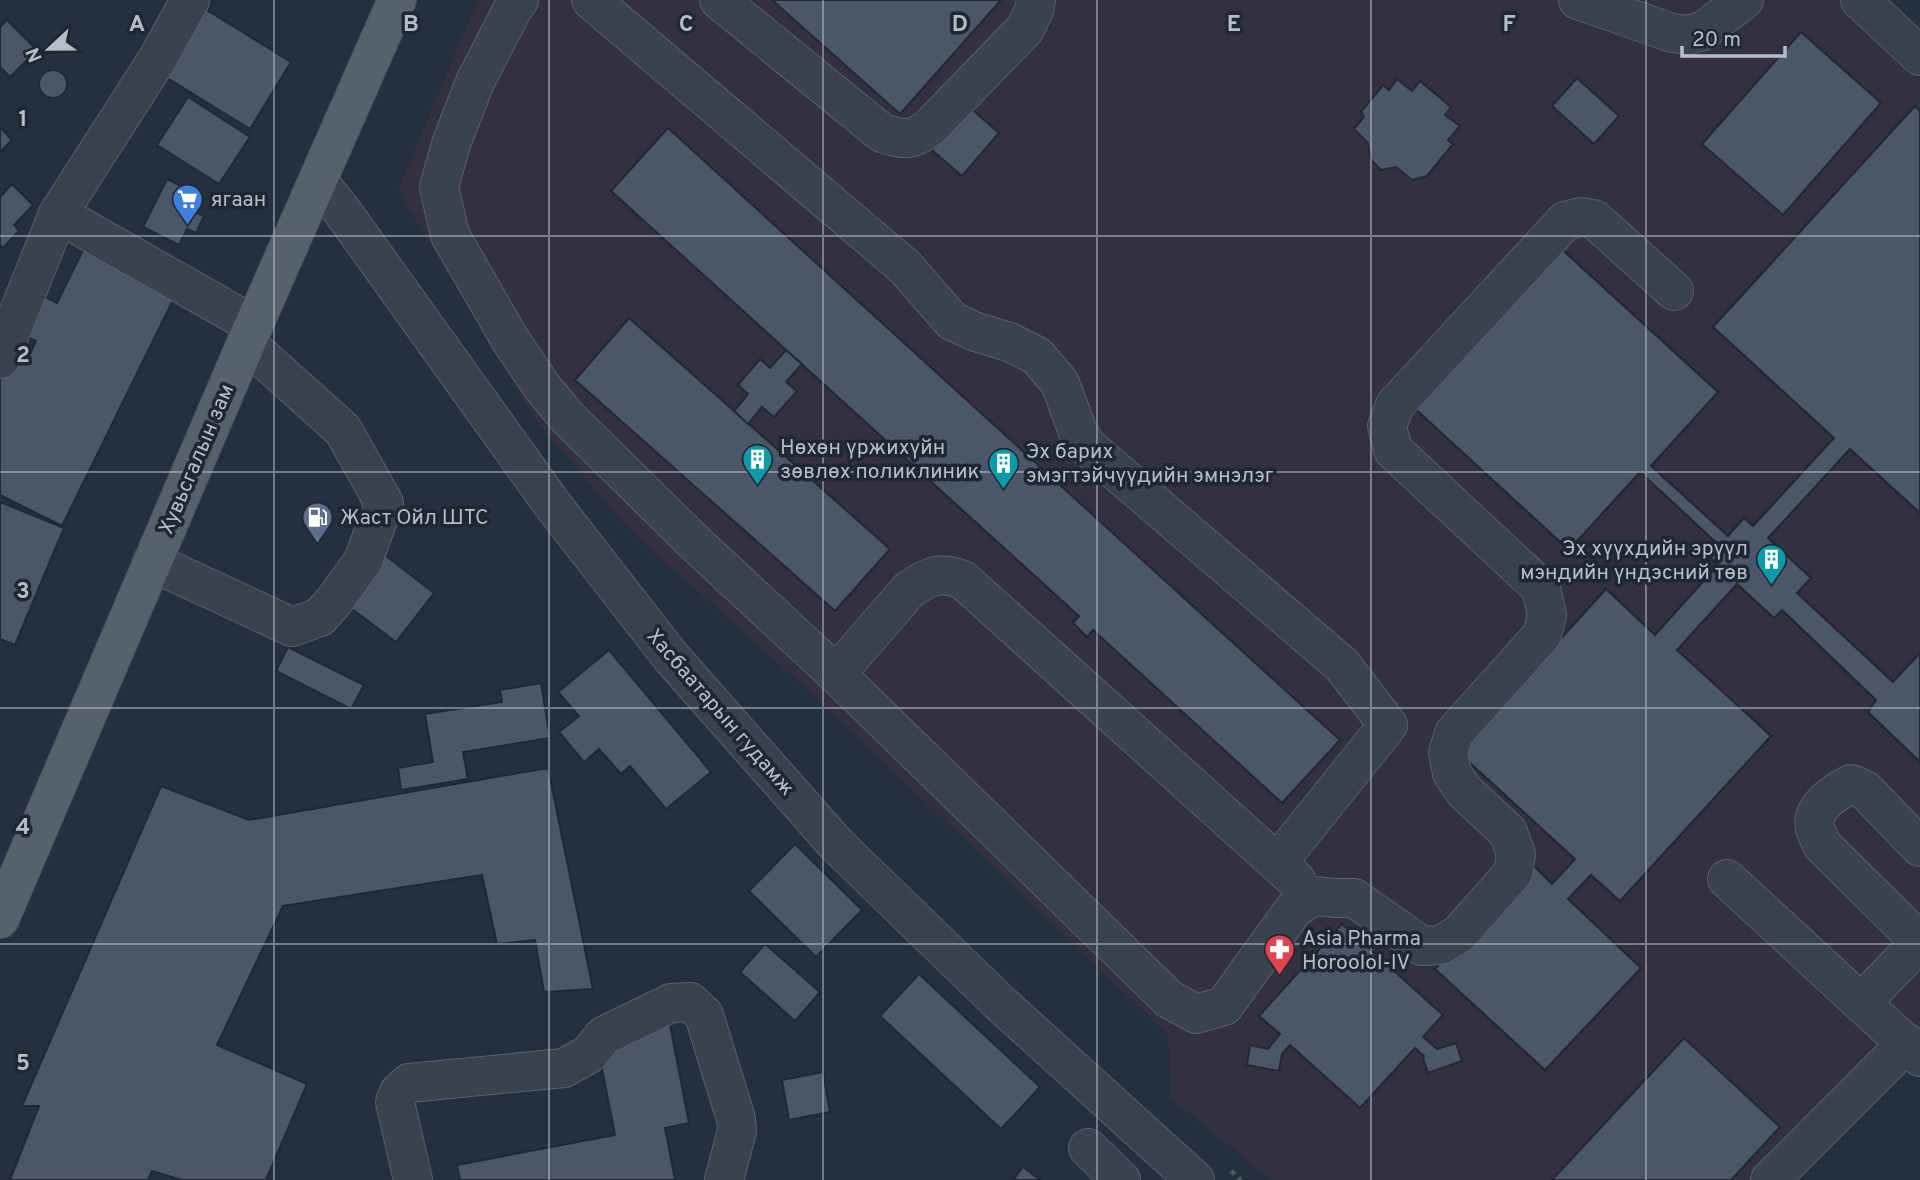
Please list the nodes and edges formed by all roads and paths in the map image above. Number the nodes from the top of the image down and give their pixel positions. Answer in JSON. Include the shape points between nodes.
{"nodes":[{"id":1,"x":190,"y":0,"type":"edge"},
{"id":2,"x":397,"y":0,"type":"edge"},
{"id":3,"x":519,"y":0,"type":"edge"},
{"id":4,"x":591,"y":0,"type":"edge"},
{"id":5,"x":719,"y":0,"type":"edge"},
{"id":6,"x":1036,"y":0,"type":"edge"},
{"id":7,"x":1578,"y":0,"type":"edge"},
{"id":8,"x":1744,"y":0,"type":"edge"},
{"id":9,"x":1860,"y":0,"type":"edge"},
{"id":10,"x":1920,"y":56,"type":"edge"},
{"id":11,"x":317,"y":181,"type":"junction"},
{"id":12,"x":58,"y":214,"type":"junction"},
{"id":13,"x":1674,"y":291,"type":"dead end"},
{"id":14,"x":250,"y":334,"type":"junction"},
{"id":15,"x":0,"y":359,"type":"edge"},
{"id":16,"x":152,"y":562,"type":"junction"},
{"id":17,"x":836,"y":674,"type":"junction"},
{"id":18,"x":1920,"y":847,"type":"edge"},
{"id":19,"x":1278,"y":862,"type":"junction"},
{"id":20,"x":1727,"y":879,"type":"dead end"},
{"id":21,"x":1313,"y":896,"type":"junction"},
{"id":22,"x":0,"y":919,"type":"edge"},
{"id":23,"x":1920,"y":942,"type":"edge"},
{"id":24,"x":1861,"y":1002,"type":"junction"},
{"id":25,"x":1913,"y":1050,"type":"edge"},
{"id":26,"x":1088,"y":1148,"type":"dead end"},
{"id":27,"x":1213,"y":1175,"type":"edge"},
{"id":28,"x":413,"y":1180,"type":"edge"},
{"id":29,"x":724,"y":1180,"type":"edge"},
{"id":30,"x":1121,"y":1180,"type":"edge"},
{"id":31,"x":1241,"y":1180,"type":"edge"},
{"id":32,"x":1770,"y":1180,"type":"edge"}],
"edges":[{"from":1,"to":12,"type":"street"},
{"from":2,"to":11,"type":"main road","name":"Хувьсгалын зам"},
{"from":3,"to":17,"type":"street","via":[[475,82],[451,144],[439,187],[450,235],[511,341],[567,417]]},
{"from":4,"to":19,"type":"street","via":[[905,267],[952,321],[1037,356],[1060,383],[1088,447],[1342,665],[1388,725]]},
{"from":5,"to":6,"type":"street","via":[[882,133],[901,139],[917,137],[930,127],[1016,39]]},
{"from":7,"to":8,"type":"street","via":[[1688,35],[1703,31]]},
{"from":9,"to":10,"type":"street"},
{"from":11,"to":14,"type":"main road","name":"Хувьсгалын зам"},
{"from":11,"to":27,"type":"street","name":"Хасбаатарын гудамж","via":[[552,504],[671,657],[836,844],[1000,1004]]},
{"from":12,"to":14,"type":"street"},
{"from":12,"to":15,"type":"street"},
{"from":13,"to":21,"type":"street","via":[[1594,219],[1580,216],[1565,221],[1395,405],[1387,426],[1393,450],[1541,588],[1547,615],[1542,635],[1454,733],[1448,753],[1452,773],[1464,791],[1508,832],[1516,854],[1513,873],[1459,934],[1440,945],[1422,946],[1354,898]]},
{"from":14,"to":16,"type":"main road","name":"Хувьсгалын зам"},
{"from":14,"to":16,"type":"street","via":[[343,430],[384,503],[363,561],[320,617],[292,627]]},
{"from":16,"to":22,"type":"main road","name":"Хувьсгалын зам"},
{"from":17,"to":19,"type":"street","via":[[909,590],[937,576],[963,580]]},
{"from":17,"to":21,"type":"street","via":[[1169,999],[1196,1014],[1224,1006],[1294,909]]},
{"from":18,"to":23,"type":"street","via":[[1865,790],[1852,784],[1836,791],[1817,812],[1814,827],[1822,845]]},
{"from":19,"to":21,"type":"street"},
{"from":20,"to":24,"type":"street"},
{"from":23,"to":24,"type":"street"},
{"from":24,"to":25,"type":"street"},
{"from":25,"to":32,"type":"street"},
{"from":26,"to":30,"type":"street"},
{"from":27,"to":31,"type":"path"},
{"from":28,"to":29,"type":"street","via":[[395,1102],[409,1083],[564,1068],[589,1054],[603,1036],[671,1003],[690,1002],[704,1015],[736,1119]]}]}
